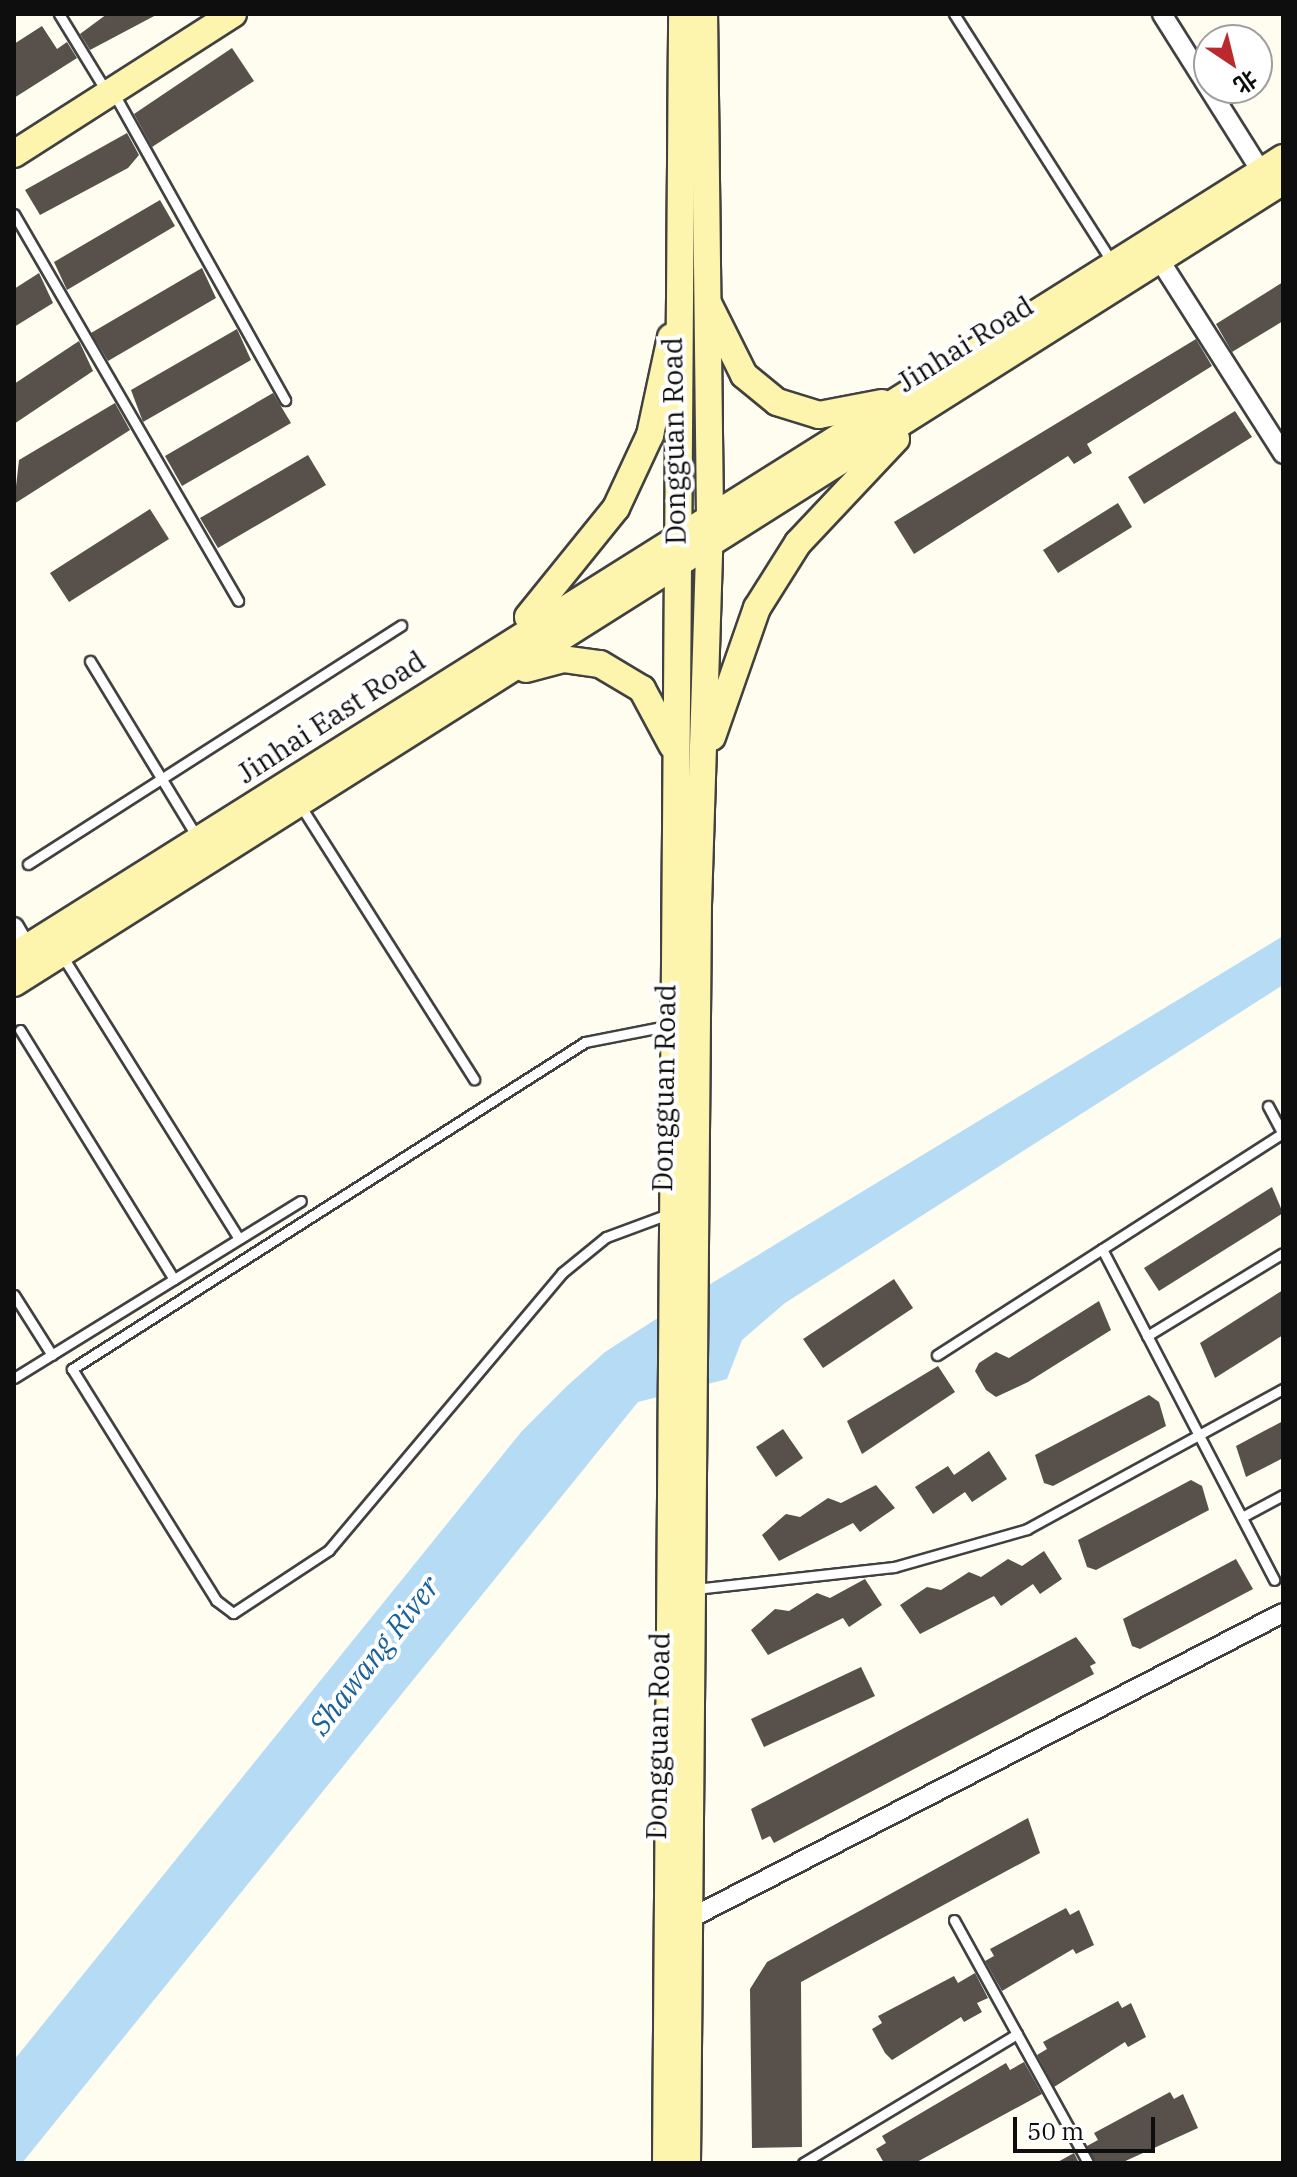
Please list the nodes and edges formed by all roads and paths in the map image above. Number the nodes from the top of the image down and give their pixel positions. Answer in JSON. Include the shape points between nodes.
{"nodes":[{"id":1,"x":59,"y":14,"type":"edge"},
{"id":2,"x":233,"y":14,"type":"edge"},
{"id":3,"x":682,"y":14,"type":"edge"},
{"id":4,"x":704,"y":14,"type":"edge"},
{"id":5,"x":954,"y":14,"type":"edge"},
{"id":6,"x":1162,"y":14,"type":"edge"},
{"id":7,"x":110,"y":93,"type":"junction"},
{"id":8,"x":14,"y":154,"type":"edge"},
{"id":9,"x":1276,"y":170,"type":"edge"},
{"id":10,"x":14,"y":214,"type":"edge"},
{"id":11,"x":1159,"y":259,"type":"junction"},
{"id":12,"x":1114,"y":265,"type":"junction"},
{"id":13,"x":692,"y":288,"type":"junction"},
{"id":14,"x":946,"y":393,"type":"junction"},
{"id":15,"x":285,"y":400,"type":"dead end"},
{"id":16,"x":897,"y":401,"type":"junction"},
{"id":17,"x":1283,"y":454,"type":"edge"},
{"id":18,"x":710,"y":516,"type":"junction"},
{"id":19,"x":681,"y":531,"type":"junction"},
{"id":20,"x":709,"y":543,"type":"junction"},
{"id":21,"x":681,"y":561,"type":"junction"},
{"id":22,"x":238,"y":601,"type":"dead end"},
{"id":23,"x":401,"y":625,"type":"dead end"},
{"id":24,"x":498,"y":648,"type":"junction"},
{"id":25,"x":90,"y":661,"type":"dead end"},
{"id":26,"x":503,"y":674,"type":"junction"},
{"id":27,"x":677,"y":757,"type":"junction"},
{"id":28,"x":702,"y":776,"type":"junction"},
{"id":29,"x":163,"y":781,"type":"junction"},
{"id":30,"x":299,"y":804,"type":"junction"},
{"id":31,"x":199,"y":839,"type":"junction"},
{"id":32,"x":28,"y":864,"type":"dead end"},
{"id":33,"x":18,"y":944,"type":"edge"},
{"id":34,"x":61,"y":953,"type":"junction"},
{"id":35,"x":14,"y":983,"type":"edge"},
{"id":36,"x":676,"y":1025,"type":"junction"},
{"id":37,"x":20,"y":1030,"type":"dead end"},
{"id":38,"x":474,"y":1079,"type":"dead end"},
{"id":39,"x":1268,"y":1106,"type":"dead end"},
{"id":40,"x":1283,"y":1134,"type":"edge"},
{"id":41,"x":301,"y":1201,"type":"dead end"},
{"id":42,"x":675,"y":1212,"type":"junction"},
{"id":43,"x":239,"y":1239,"type":"junction"},
{"id":44,"x":1102,"y":1249,"type":"junction"},
{"id":45,"x":1283,"y":1253,"type":"edge"},
{"id":46,"x":174,"y":1279,"type":"junction"},
{"id":47,"x":14,"y":1295,"type":"edge"},
{"id":48,"x":1147,"y":1336,"type":"junction"},
{"id":49,"x":52,"y":1355,"type":"junction"},
{"id":50,"x":937,"y":1355,"type":"dead end"},
{"id":51,"x":14,"y":1378,"type":"edge"},
{"id":52,"x":1283,"y":1389,"type":"edge"},
{"id":53,"x":1199,"y":1436,"type":"junction"},
{"id":54,"x":1283,"y":1495,"type":"edge"},
{"id":55,"x":1242,"y":1517,"type":"junction"},
{"id":56,"x":1274,"y":1580,"type":"dead end"},
{"id":57,"x":691,"y":1589,"type":"junction"},
{"id":58,"x":1283,"y":1613,"type":"edge"},
{"id":59,"x":689,"y":1919,"type":"junction"},
{"id":60,"x":954,"y":1920,"type":"dead end"},
{"id":61,"x":1017,"y":2034,"type":"junction"},
{"id":62,"x":666,"y":2163,"type":"edge"},
{"id":63,"x":687,"y":2163,"type":"edge"},
{"id":64,"x":803,"y":2163,"type":"edge"},
{"id":65,"x":1088,"y":2163,"type":"edge"}],
"edges":[{"from":1,"to":7,"type":"lane"},
{"from":2,"to":7,"type":"main road"},
{"from":3,"to":13,"type":"main road","name":"Dongguan Road"},
{"from":4,"to":13,"type":"main road","name":"Dongguan Road"},
{"from":5,"to":12,"type":"lane"},
{"from":6,"to":9,"type":"street"},
{"from":7,"to":8,"type":"main road"},
{"from":7,"to":15,"type":"lane"},
{"from":9,"to":11,"type":"main road","name":"Jinhai Road"},
{"from":9,"to":12,"type":"main road","name":"Jinhai Road"},
{"from":10,"to":22,"type":"lane"},
{"from":11,"to":14,"type":"main road","name":"Jinhai Road"},
{"from":11,"to":17,"type":"street"},
{"from":12,"to":16,"type":"main road","name":"Jinhai Road"},
{"from":13,"to":16,"type":"main road","via":[[744,375],[777,402],[819,415]]},
{"from":13,"to":18,"type":"main road","name":"Dongguan Road"},
{"from":13,"to":19,"type":"main road","name":"Dongguan Road"},
{"from":13,"to":24,"type":"main road","via":[[650,435],[616,508],[562,581]]},
{"from":14,"to":20,"type":"main road","name":"Jinhai Road"},
{"from":14,"to":28,"type":"main road","via":[[850,482],[790,556],[757,608]]},
{"from":16,"to":18,"type":"main road","name":"Jinhai Road"},
{"from":18,"to":19,"type":"main road","name":"Jinhai Road"},
{"from":18,"to":20,"type":"main road","name":"Dongguan Road"},
{"from":19,"to":21,"type":"main road","name":"Dongguan Road"},
{"from":19,"to":24,"type":"main road","name":"Jinhai East Road"},
{"from":20,"to":21,"type":"main road","name":"Jinhai Road"},
{"from":20,"to":28,"type":"main road","name":"Dongguan Road"},
{"from":21,"to":26,"type":"main road","name":"Jinhai East Road"},
{"from":21,"to":27,"type":"main road","name":"Dongguan Road"},
{"from":23,"to":29,"type":"lane"},
{"from":24,"to":31,"type":"main road","name":"Jinhai East Road"},
{"from":25,"to":29,"type":"lane"},
{"from":26,"to":27,"type":"main road","via":[[563,659],[600,664],[642,689]]},
{"from":26,"to":30,"type":"main road","name":"Jinhai East Road"},
{"from":27,"to":36,"type":"main road","name":"Dongguan Road"},
{"from":28,"to":57,"type":"main road","name":"Dongguan Road"},
{"from":29,"to":31,"type":"lane"},
{"from":29,"to":32,"type":"lane"},
{"from":30,"to":34,"type":"main road","name":"Jinhai East Road"},
{"from":30,"to":38,"type":"lane"},
{"from":31,"to":33,"type":"main road","name":"Jinhai East Road"},
{"from":34,"to":35,"type":"main road","name":"Jinhai East Road"},
{"from":34,"to":43,"type":"lane"},
{"from":36,"to":42,"type":"main road","name":"Dongguan Road"},
{"from":36,"to":42,"type":"lane","via":[[585,1042],[72,1369],[216,1600],[233,1613],[329,1550],[562,1273],[606,1237]]},
{"from":37,"to":46,"type":"lane"},
{"from":39,"to":40,"type":"lane"},
{"from":40,"to":44,"type":"lane"},
{"from":41,"to":43,"type":"lane"},
{"from":42,"to":62,"type":"main road","name":"Dongguan Road"},
{"from":43,"to":46,"type":"lane"},
{"from":44,"to":48,"type":"lane"},
{"from":44,"to":50,"type":"lane"},
{"from":45,"to":48,"type":"lane"},
{"from":46,"to":49,"type":"lane"},
{"from":47,"to":49,"type":"lane"},
{"from":48,"to":53,"type":"lane"},
{"from":49,"to":51,"type":"lane"},
{"from":52,"to":53,"type":"lane"},
{"from":53,"to":55,"type":"lane"},
{"from":53,"to":57,"type":"lane","via":[[1061,1513],[987,1542],[894,1567]]},
{"from":54,"to":55,"type":"lane"},
{"from":55,"to":56,"type":"lane"},
{"from":57,"to":59,"type":"main road","name":"Dongguan Road"},
{"from":58,"to":59,"type":"street"},
{"from":59,"to":63,"type":"main road","name":"Dongguan Road"},
{"from":60,"to":61,"type":"lane"},
{"from":61,"to":64,"type":"lane"},
{"from":61,"to":65,"type":"lane"}]}
